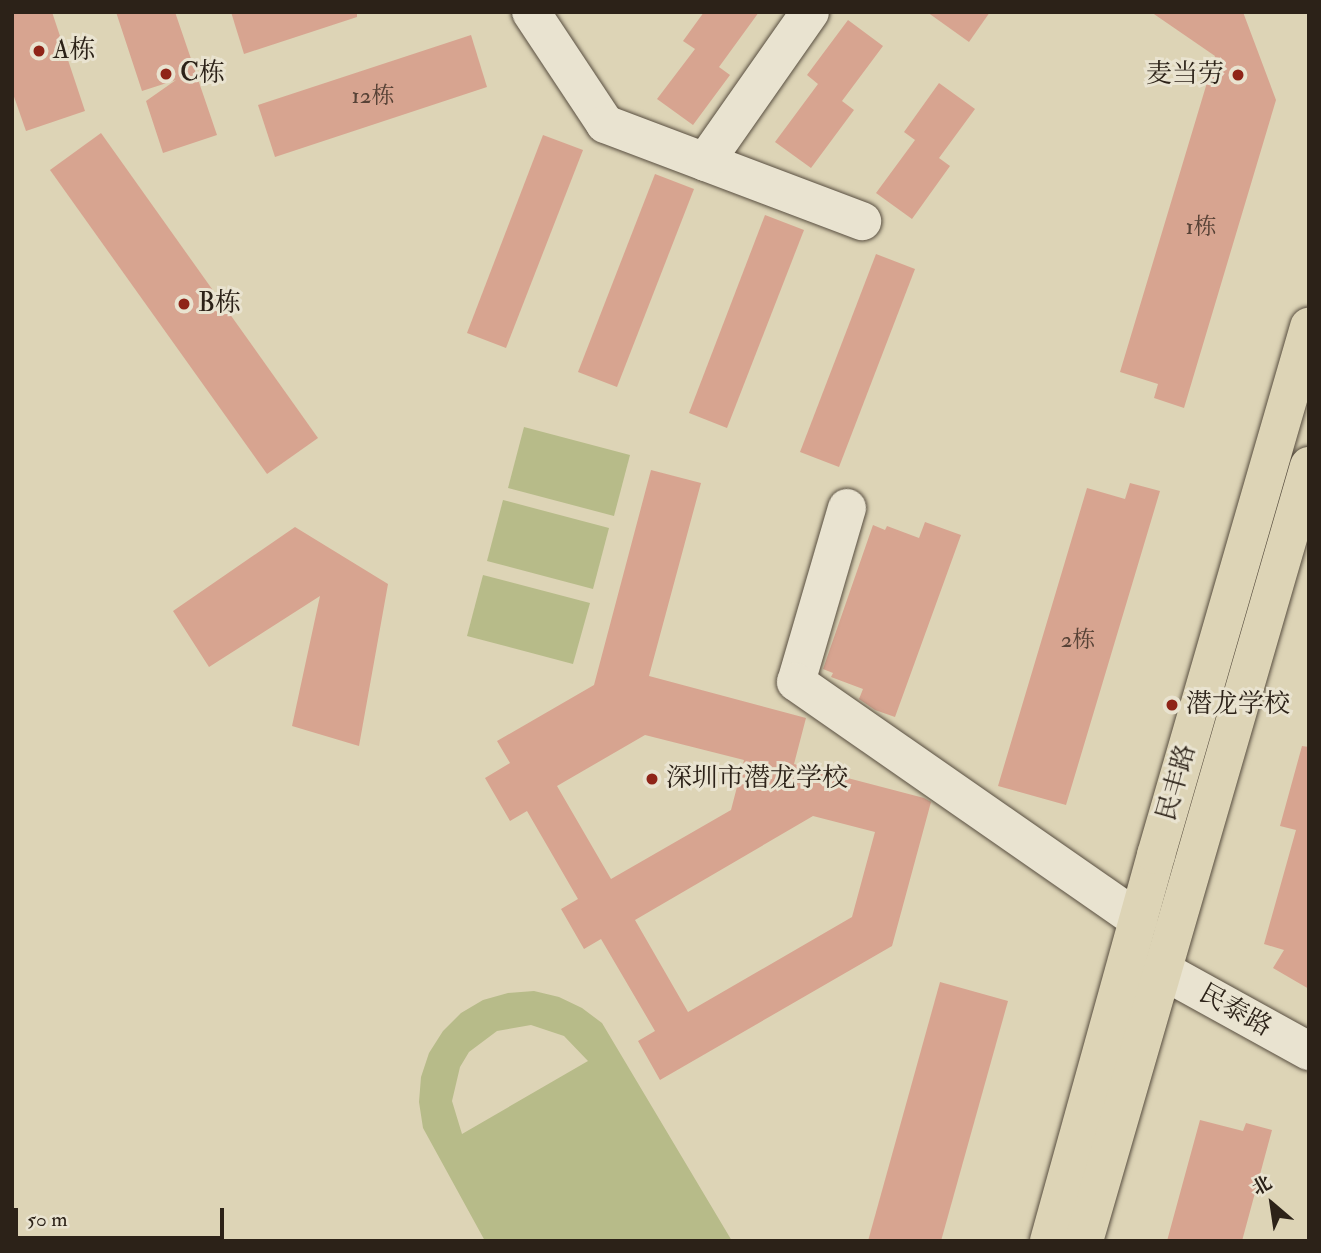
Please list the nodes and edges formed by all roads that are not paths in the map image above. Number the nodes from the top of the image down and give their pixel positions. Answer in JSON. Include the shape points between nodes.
{"nodes":[{"id":1,"x":531,"y":12,"type":"edge"},
{"id":2,"x":810,"y":12,"type":"edge"},
{"id":3,"x":705,"y":162,"type":"junction"},
{"id":4,"x":862,"y":221,"type":"dead end"},
{"id":5,"x":1309,"y":327,"type":"edge"},
{"id":6,"x":1309,"y":466,"type":"edge"},
{"id":7,"x":847,"y":508,"type":"dead end"},
{"id":8,"x":1138,"y":920,"type":"junction"},
{"id":9,"x":1162,"y":970,"type":"junction"},
{"id":10,"x":1309,"y":1051,"type":"edge"},
{"id":11,"x":1049,"y":1241,"type":"edge"},
{"id":12,"x":1084,"y":1241,"type":"edge"}],
"edges":[{"from":1,"to":3,"type":"street","via":[[606,124]]},
{"from":2,"to":3,"type":"street"},
{"from":3,"to":4,"type":"street"},
{"from":5,"to":8,"type":"main road","name":"民丰路"},
{"from":6,"to":9,"type":"main road","name":"民丰路"},
{"from":7,"to":8,"type":"street","via":[[796,682]]},
{"from":8,"to":11,"type":"main road","name":"民丰路"},
{"from":9,"to":10,"type":"street","name":"民泰路"},
{"from":9,"to":12,"type":"main road","name":"民丰路"}]}
